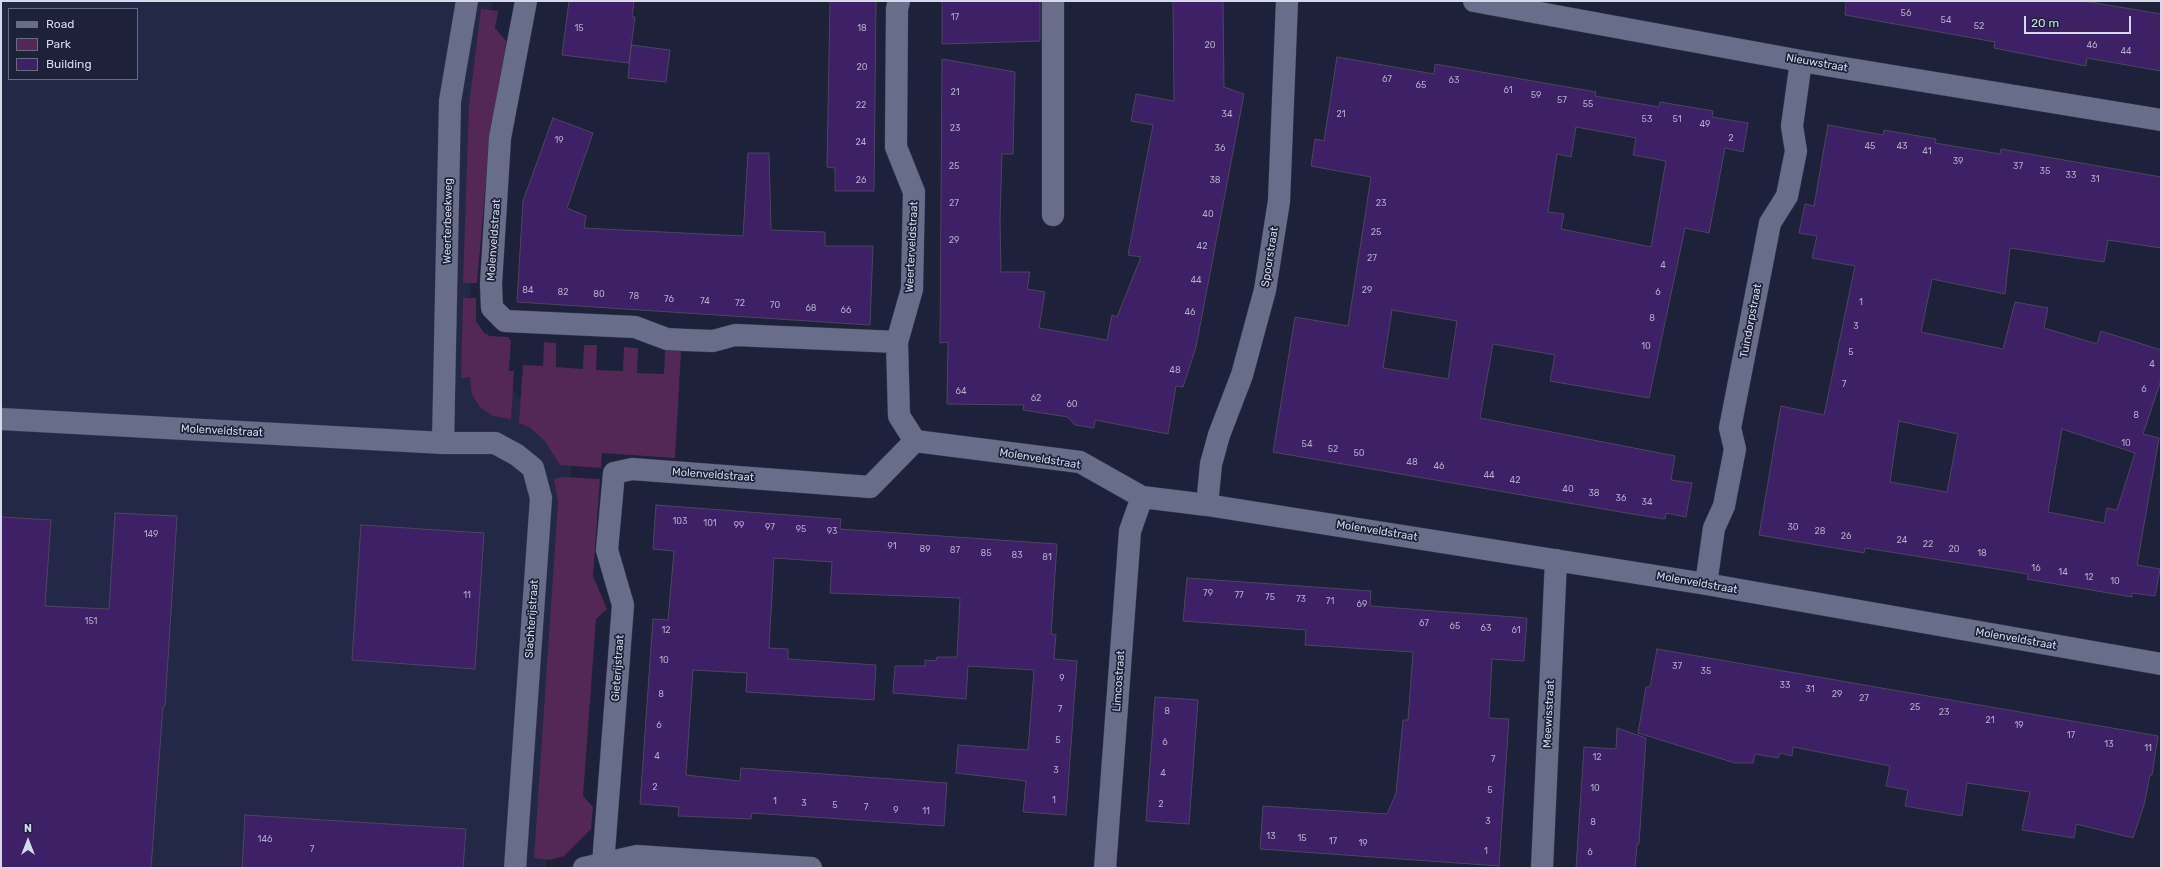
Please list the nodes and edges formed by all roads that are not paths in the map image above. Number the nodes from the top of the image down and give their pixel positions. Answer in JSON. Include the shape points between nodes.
{"nodes":[{"id":1,"x":467,"y":1,"type":"edge"},
{"id":2,"x":526,"y":1,"type":"edge"},
{"id":3,"x":899,"y":1,"type":"edge"},
{"id":4,"x":1053,"y":1,"type":"edge"},
{"id":5,"x":1287,"y":1,"type":"edge"},
{"id":6,"x":1474,"y":1,"type":"edge"},
{"id":7,"x":1544,"y":7,"type":"edge"},
{"id":8,"x":1801,"y":61,"type":"junction"},
{"id":9,"x":2161,"y":120,"type":"edge"},
{"id":10,"x":1052,"y":215,"type":"dead end"},
{"id":11,"x":897,"y":342,"type":"junction"},
{"id":12,"x":1,"y":419,"type":"edge"},
{"id":13,"x":915,"y":442,"type":"junction"},
{"id":14,"x":443,"y":443,"type":"junction"},
{"id":15,"x":614,"y":473,"type":"joint"},
{"id":16,"x":1142,"y":497,"type":"junction"},
{"id":17,"x":1207,"y":504,"type":"junction"},
{"id":18,"x":1556,"y":560,"type":"junction"},
{"id":19,"x":1706,"y":584,"type":"junction"},
{"id":20,"x":2161,"y":664,"type":"edge"},
{"id":21,"x":593,"y":866,"type":"edge"},
{"id":22,"x":514,"y":868,"type":"edge"},
{"id":23,"x":811,"y":868,"type":"edge"},
{"id":24,"x":1106,"y":868,"type":"edge"},
{"id":25,"x":1542,"y":868,"type":"edge"}],
"edges":[{"from":1,"to":14,"type":"street","name":"Weerterbeekweg","via":[[450,101]]},
{"from":2,"to":11,"type":"street","name":"Molenveldstraat","via":[[500,138],[491,284],[492,308],[505,321],[635,327],[667,339],[712,341],[734,335]]},
{"from":3,"to":11,"type":"street","name":"Weerterveldstraat","via":[[896,147],[914,192],[912,289]]},
{"from":4,"to":10,"type":"street"},
{"from":5,"to":17,"type":"street","name":"Spoorstraat","via":[[1279,201],[1265,290],[1242,376],[1213,457]]},
{"from":6,"to":7,"type":"street","name":"Nieuwstraat"},
{"from":7,"to":8,"type":"street","name":"Nieuwstraat"},
{"from":8,"to":9,"type":"street","name":"Nieuwstraat"},
{"from":8,"to":19,"type":"street","name":"Tuindorpstraat","via":[[1792,126],[1796,151],[1787,196],[1770,223],[1730,428],[1735,449],[1724,506],[1714,528]]},
{"from":11,"to":13,"type":"street","name":"Weerterveldstraat","via":[[899,416]]},
{"from":12,"to":14,"type":"street","name":"Molenveldstraat"},
{"from":13,"to":15,"type":"street","name":"Molenveldstraat","via":[[870,487],[632,469]]},
{"from":13,"to":16,"type":"street","name":"Molenveldstraat","via":[[1080,462]]},
{"from":14,"to":22,"type":"street","name":"Slachterijstraat","via":[[495,443],[517,455],[533,468],[541,498]]},
{"from":15,"to":21,"type":"street","name":"Gieterijstraat","via":[[607,550],[623,605]]},
{"from":16,"to":17,"type":"street","name":"Molenveldstraat"},
{"from":16,"to":24,"type":"street","name":"Limcostraat","via":[[1130,531]]},
{"from":17,"to":18,"type":"street","name":"Molenveldstraat"},
{"from":18,"to":19,"type":"street","name":"Molenveldstraat"},
{"from":18,"to":25,"type":"street","name":"Meewisstraat"},
{"from":19,"to":20,"type":"street","name":"Molenveldstraat"},
{"from":21,"to":23,"type":"street","via":[[638,856]]}]}
